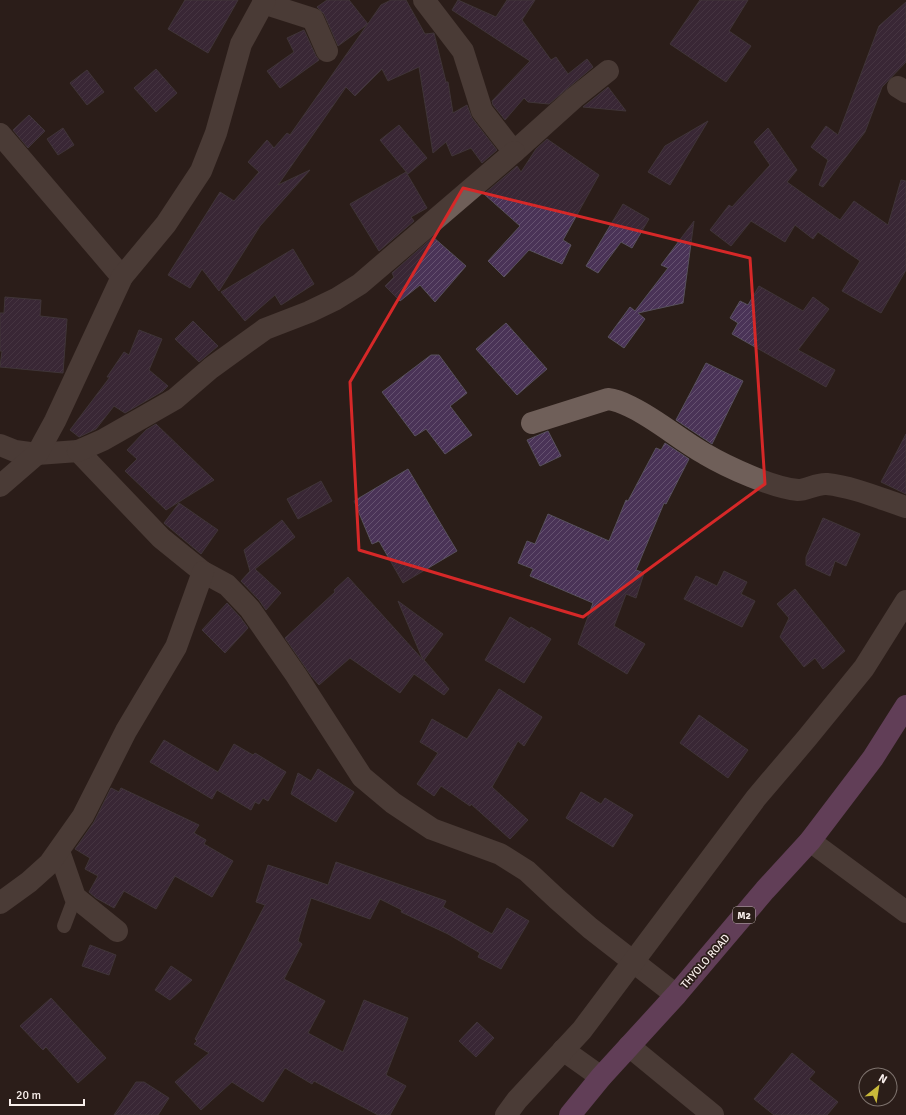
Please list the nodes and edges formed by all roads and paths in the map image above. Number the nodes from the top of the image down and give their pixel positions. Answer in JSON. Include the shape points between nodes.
{"nodes":[{"id":1,"x":424,"y":0,"type":"edge"},
{"id":2,"x":264,"y":1,"type":"edge"},
{"id":3,"x":327,"y":51,"type":"dead end"},
{"id":4,"x":608,"y":71,"type":"dead end"},
{"id":5,"x":0,"y":134,"type":"edge"},
{"id":6,"x":514,"y":152,"type":"junction"},
{"id":7,"x":122,"y":277,"type":"junction"},
{"id":8,"x":532,"y":423,"type":"dead end"},
{"id":9,"x":0,"y":445,"type":"edge"},
{"id":10,"x":78,"y":451,"type":"junction"},
{"id":11,"x":37,"y":454,"type":"junction"},
{"id":12,"x":0,"y":486,"type":"edge"},
{"id":13,"x":906,"y":507,"type":"edge"},
{"id":14,"x":202,"y":572,"type":"junction"},
{"id":15,"x":906,"y":601,"type":"edge"},
{"id":16,"x":906,"y":706,"type":"edge"},
{"id":17,"x":810,"y":841,"type":"junction"},
{"id":18,"x":59,"y":851,"type":"junction"},
{"id":19,"x":75,"y":897,"type":"junction"},
{"id":20,"x":0,"y":903,"type":"edge"},
{"id":21,"x":906,"y":912,"type":"edge"},
{"id":22,"x":64,"y":926,"type":"dead end"},
{"id":23,"x":117,"y":931,"type":"dead end"},
{"id":24,"x":634,"y":962,"type":"junction"},
{"id":25,"x":676,"y":995,"type":"junction"},
{"id":26,"x":629,"y":1046,"type":"junction"},
{"id":27,"x":563,"y":1050,"type":"junction"},
{"id":28,"x":601,"y":1077,"type":"junction"},
{"id":29,"x":506,"y":1115,"type":"edge"},
{"id":30,"x":570,"y":1115,"type":"edge"},
{"id":31,"x":713,"y":1115,"type":"edge"}],
"edges":[{"from":1,"to":6,"type":"street","via":[[463,51],[482,111]]},
{"from":2,"to":3,"type":"street","via":[[313,19]]},
{"from":2,"to":7,"type":"street","via":[[241,44],[216,133],[201,171],[166,224]]},
{"from":4,"to":6,"type":"street"},
{"from":5,"to":7,"type":"street"},
{"from":6,"to":10,"type":"street","via":[[360,284],[309,312],[265,329],[211,368],[175,399],[103,440]]},
{"from":7,"to":11,"type":"street"},
{"from":8,"to":13,"type":"street","via":[[604,400],[617,400],[648,416],[704,454],[778,487],[800,490],[826,484]]},
{"from":9,"to":11,"type":"street","via":[[15,451]]},
{"from":10,"to":11,"type":"street"},
{"from":10,"to":14,"type":"street","via":[[161,538]]},
{"from":11,"to":12,"type":"street"},
{"from":14,"to":18,"type":"street","via":[[176,648],[126,731],[83,816]]},
{"from":14,"to":24,"type":"street","via":[[227,585],[250,609],[362,777],[393,803],[432,830],[500,854],[527,872],[590,928]]},
{"from":15,"to":24,"type":"street","via":[[864,668],[756,798]]},
{"from":16,"to":17,"type":"highway","name":"THYOLO ROAD","number":"M2","via":[[873,758]]},
{"from":17,"to":21,"type":"street"},
{"from":17,"to":25,"type":"highway","name":"THYOLO ROAD","number":"M2"},
{"from":18,"to":19,"type":"street"},
{"from":18,"to":20,"type":"street","via":[[29,882]]},
{"from":19,"to":22,"type":"lane"},
{"from":19,"to":23,"type":"street"},
{"from":24,"to":25,"type":"street"},
{"from":24,"to":27,"type":"street","via":[[582,1030]]},
{"from":25,"to":26,"type":"highway","name":"THYOLO ROAD","number":"M2"},
{"from":26,"to":28,"type":"highway","name":"THYOLO ROAD","number":"M2"},
{"from":26,"to":31,"type":"street"},
{"from":27,"to":28,"type":"street"},
{"from":27,"to":29,"type":"street"},
{"from":28,"to":30,"type":"highway","name":"THYOLO ROAD","number":"M2"}]}
